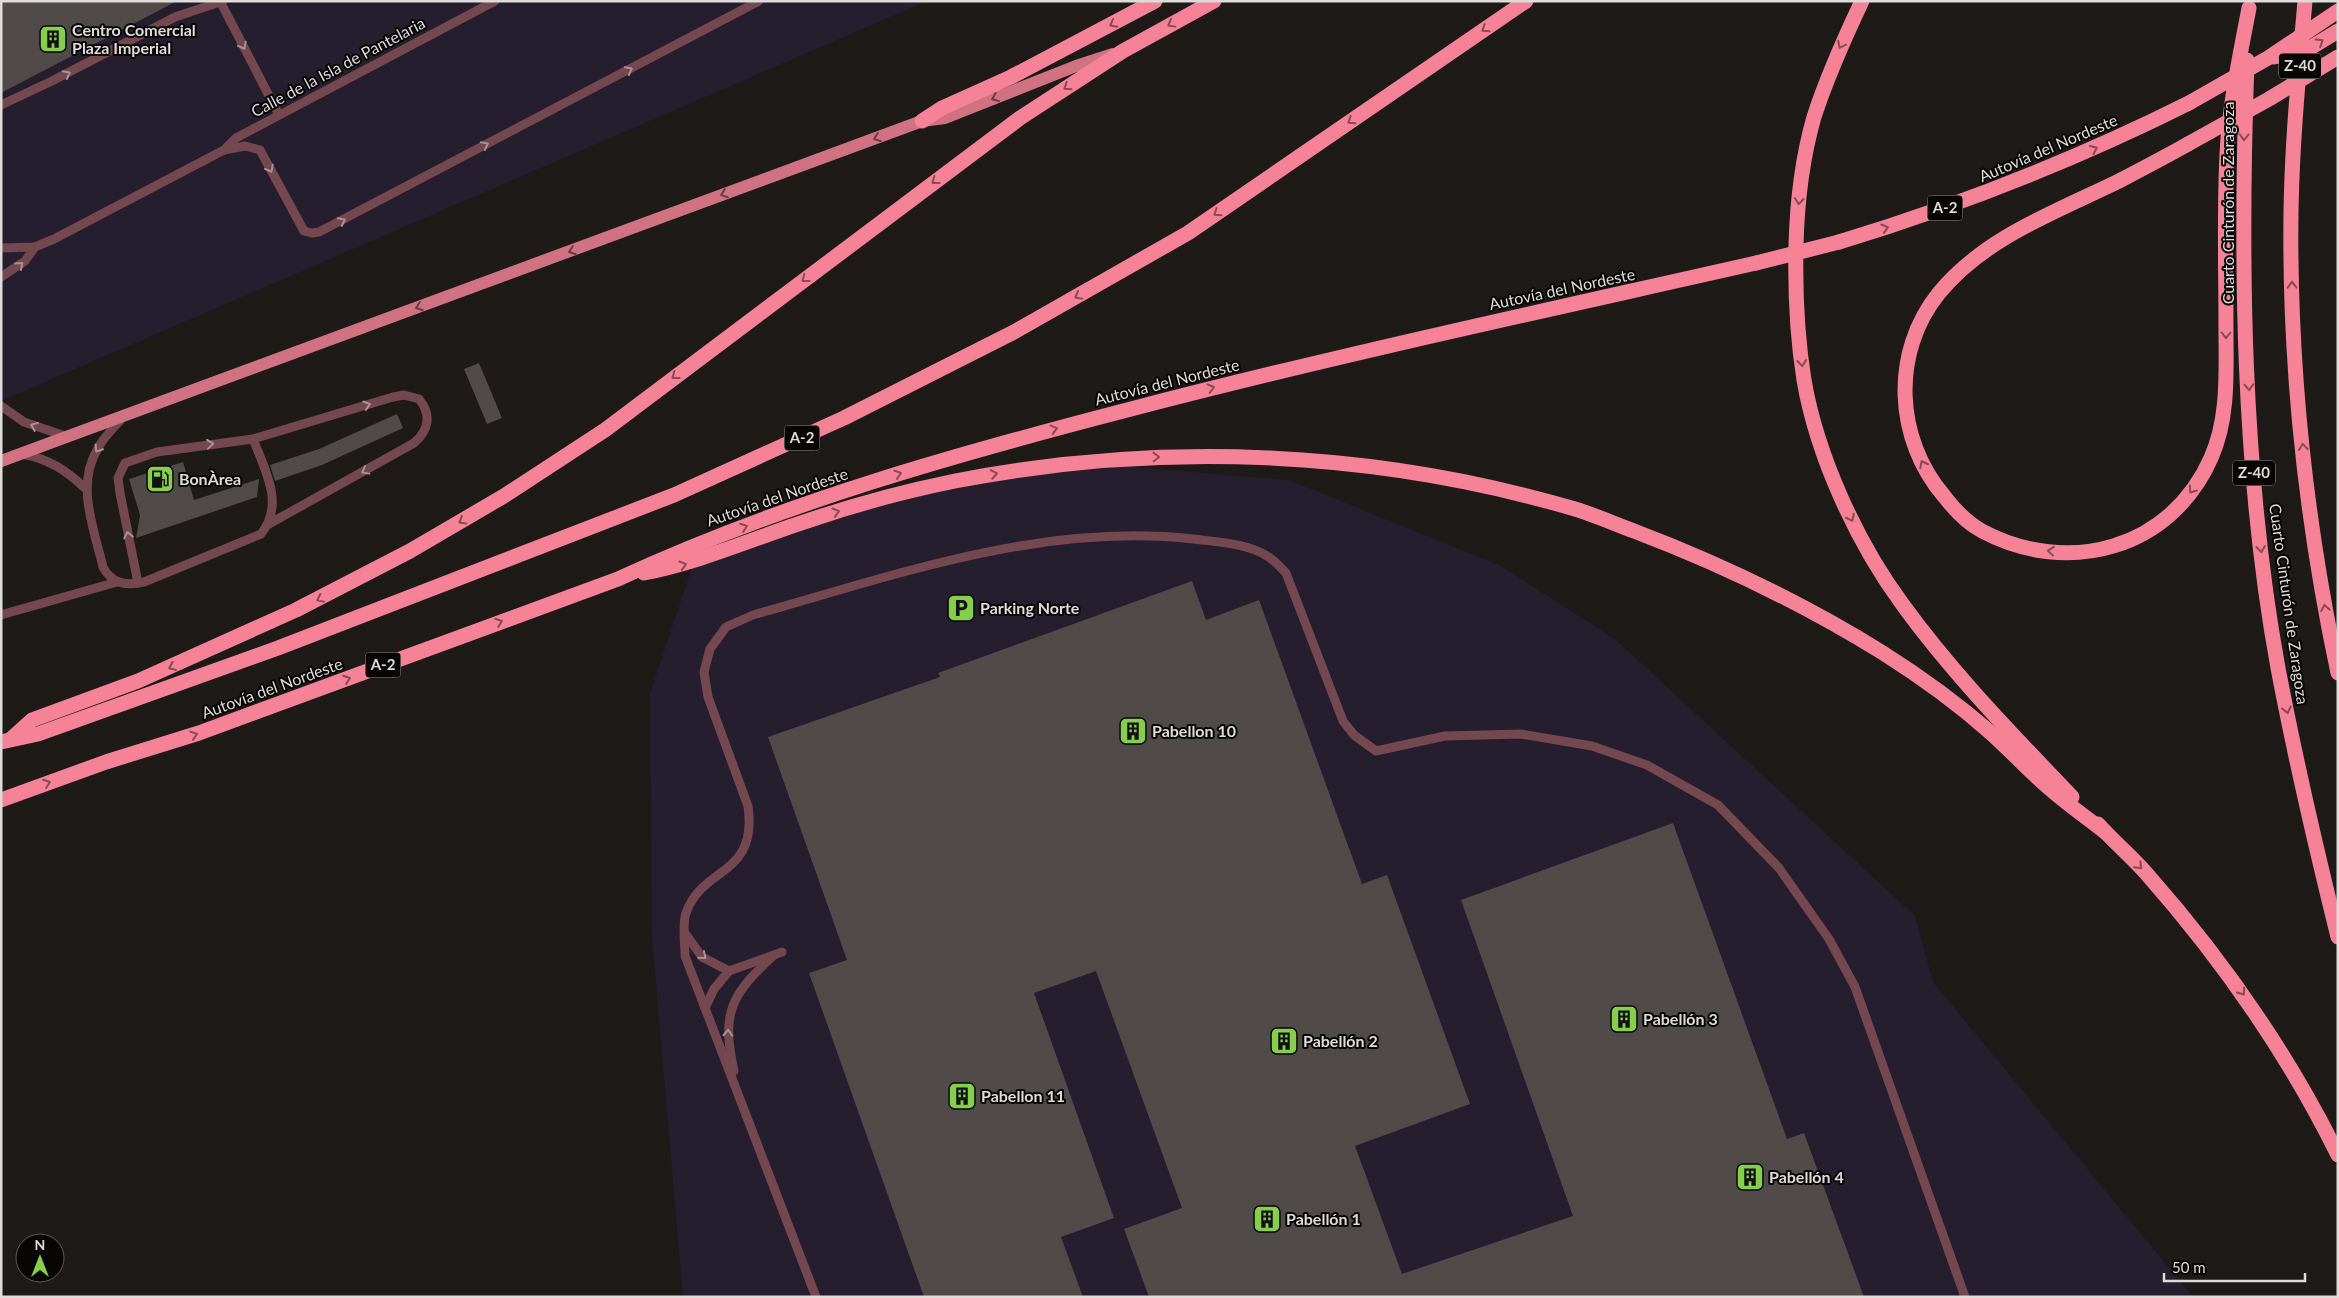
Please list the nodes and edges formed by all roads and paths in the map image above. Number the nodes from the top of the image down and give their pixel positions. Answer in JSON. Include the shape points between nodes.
{"nodes":[{"id":1,"x":495,"y":1,"type":"edge"},
{"id":2,"x":759,"y":1,"type":"edge"},
{"id":3,"x":1156,"y":1,"type":"edge"},
{"id":4,"x":1214,"y":1,"type":"edge"},
{"id":5,"x":1526,"y":1,"type":"edge"},
{"id":6,"x":1862,"y":1,"type":"edge"},
{"id":7,"x":2305,"y":1,"type":"edge"},
{"id":8,"x":222,"y":2,"type":"edge"},
{"id":9,"x":2249,"y":4,"type":"edge"},
{"id":10,"x":2338,"y":11,"type":"edge"},
{"id":11,"x":2338,"y":31,"type":"edge"},
{"id":12,"x":1123,"y":51,"type":"junction"},
{"id":13,"x":2338,"y":56,"type":"edge"},
{"id":14,"x":2268,"y":58,"type":"junction"},
{"id":15,"x":1,"y":105,"type":"edge"},
{"id":16,"x":280,"y":115,"type":"junction"},
{"id":17,"x":922,"y":121,"type":"junction"},
{"id":18,"x":224,"y":150,"type":"junction"},
{"id":19,"x":35,"y":247,"type":"junction"},
{"id":20,"x":1,"y":248,"type":"edge"},
{"id":21,"x":1,"y":277,"type":"edge"},
{"id":22,"x":2,"y":411,"type":"edge"},
{"id":23,"x":124,"y":416,"type":"junction"},
{"id":24,"x":68,"y":437,"type":"junction"},
{"id":25,"x":253,"y":439,"type":"junction"},
{"id":26,"x":22,"y":454,"type":"junction"},
{"id":27,"x":1,"y":461,"type":"edge"},
{"id":28,"x":86,"y":489,"type":"junction"},
{"id":29,"x":269,"y":524,"type":"junction"},
{"id":30,"x":618,"y":578,"type":"junction"},
{"id":31,"x":118,"y":582,"type":"junction"},
{"id":32,"x":138,"y":583,"type":"junction"},
{"id":33,"x":1,"y":615,"type":"edge"},
{"id":34,"x":2338,"y":673,"type":"edge"},
{"id":35,"x":6,"y":740,"type":"edge"},
{"id":36,"x":1,"y":800,"type":"edge"},
{"id":37,"x":2105,"y":832,"type":"junction"},
{"id":38,"x":685,"y":932,"type":"junction"},
{"id":39,"x":2338,"y":937,"type":"edge"},
{"id":40,"x":729,"y":971,"type":"junction"},
{"id":41,"x":705,"y":1008,"type":"junction"},
{"id":42,"x":740,"y":1098,"type":"junction"},
{"id":43,"x":2338,"y":1155,"type":"edge"},
{"id":44,"x":814,"y":1297,"type":"edge"},
{"id":45,"x":1965,"y":1297,"type":"edge"}],
"edges":[{"from":1,"to":16,"type":"lane","name":"Calle de la Isla de Pantelaria"},
{"from":18,"to":2,"type":"lane","one_way":true,"via":[[245,146],[260,150],[304,231],[312,234]]},
{"from":3,"to":17,"type":"highway","one_way":true},
{"from":4,"to":12,"type":"highway","one_way":true},
{"from":5,"to":35,"type":"highway","number":"A-2","one_way":true,"via":[[1180,237],[1014,332],[844,418],[674,494],[278,648],[38,734]]},
{"from":6,"to":37,"type":"highway","one_way":true,"via":[[1836,55],[1814,118],[1801,185],[1795,286],[1798,331],[1805,382],[1820,437],[1842,500],[1902,604],[1981,700]]},
{"from":34,"to":7,"type":"highway","number":"Z-40","one_way":true,"via":[[2312,523],[2299,415],[2293,316],[2291,212]]},
{"from":15,"to":8,"type":"lane","one_way":true,"via":[[175,17]]},
{"from":8,"to":16,"type":"lane","one_way":true},
{"from":9,"to":13,"type":"highway","one_way":true,"bridge":true,"via":[[2235,81],[2227,154],[2226,381],[2219,437],[2211,459],[2193,490],[2174,512],[2144,534],[2113,547],[2084,552],[2050,552],[2015,545],[1980,530],[1937,488],[1913,444],[1907,421],[1904,390],[1907,357],[1915,332],[1938,293],[1986,249],[2014,232],[2188,144],[2270,99]]},
{"from":9,"to":39,"type":"highway","name":"Cuarto Cinturón de Zaragoza","number":"Z-40","one_way":true,"via":[[2243,210],[2245,317],[2260,544],[2280,676]]},
{"from":10,"to":14,"type":"highway","name":"Autovía del Nordeste","number":"A-2","bridge":true},
{"from":14,"to":11,"type":"highway","one_way":true,"bridge":true,"via":[[2305,51]]},
{"from":12,"to":17,"type":"main road","one_way":true,"via":[[1076,66],[945,118]]},
{"from":12,"to":35,"type":"highway","one_way":true,"via":[[1020,118],[605,430],[504,496],[312,603],[138,681],[32,720]]},
{"from":30,"to":14,"type":"highway","name":"Autovía del Nordeste","number":"A-2","one_way":true,"bridge":true,"via":[[681,550],[828,496],[1026,437],[1257,376],[1839,242],[1961,203],[2050,169],[2189,103]]},
{"from":16,"to":18,"type":"lane","name":"Calle de la Isla de Pantelaria","via":[[236,138]]},
{"from":17,"to":23,"type":"main road","one_way":true},
{"from":18,"to":19,"type":"lane","via":[[71,232]]},
{"from":19,"to":20,"type":"lane"},
{"from":21,"to":19,"type":"lane","one_way":true,"via":[[17,269]]},
{"from":24,"to":22,"type":"lane","one_way":true},
{"from":23,"to":24,"type":"main road"},
{"from":23,"to":28,"type":"lane","one_way":true,"via":[[98,447],[89,468]]},
{"from":24,"to":26,"type":"main road"},
{"from":25,"to":29,"type":"lane","via":[[271,486],[273,510]]},
{"from":25,"to":29,"type":"lane","one_way":true,"via":[[404,395],[419,399],[428,416],[423,436],[414,443]]},
{"from":32,"to":25,"type":"lane","one_way":true,"via":[[118,478],[125,463],[156,452]]},
{"from":26,"to":27,"type":"main road"},
{"from":26,"to":28,"type":"lane","via":[[56,464]]},
{"from":28,"to":31,"type":"lane","via":[[103,567],[107,575]]},
{"from":29,"to":32,"type":"lane","via":[[255,538]]},
{"from":36,"to":30,"type":"highway","name":"Autovía del Nordeste","number":"A-2","one_way":true,"via":[[199,733]]},
{"from":30,"to":37,"type":"highway","one_way":true,"via":[[679,566],[895,494],[1084,461],[1240,456],[1346,463],[1463,481],[1577,510],[1684,550],[1789,598],[1885,654],[1946,696],[2049,788]]},
{"from":31,"to":32,"type":"lane"},
{"from":31,"to":33,"type":"lane"},
{"from":37,"to":43,"type":"highway","one_way":true,"via":[[2145,872],[2243,993],[2312,1103]]},
{"from":38,"to":40,"type":"lane","one_way":true,"via":[[702,957]]},
{"from":38,"to":41,"type":"lane","via":[[685,956]]},
{"from":38,"to":45,"type":"lane","via":[[686,914],[697,895],[738,860],[747,845],[751,826],[748,806],[708,697],[704,672],[710,649],[726,627],[753,615],[969,554],[1038,543],[1102,536],[1156,535],[1244,548],[1269,557],[1286,573],[1343,721],[1354,735],[1376,751],[1445,736],[1521,734],[1592,746],[1647,765],[1718,805],[1778,868],[1829,939],[1855,987]]},
{"from":40,"to":41,"type":"lane","via":[[714,989]]},
{"from":42,"to":40,"type":"lane","one_way":true,"via":[[728,1043],[730,1016],[746,981],[778,954]]},
{"from":41,"to":42,"type":"lane"},
{"from":42,"to":44,"type":"lane"}]}
